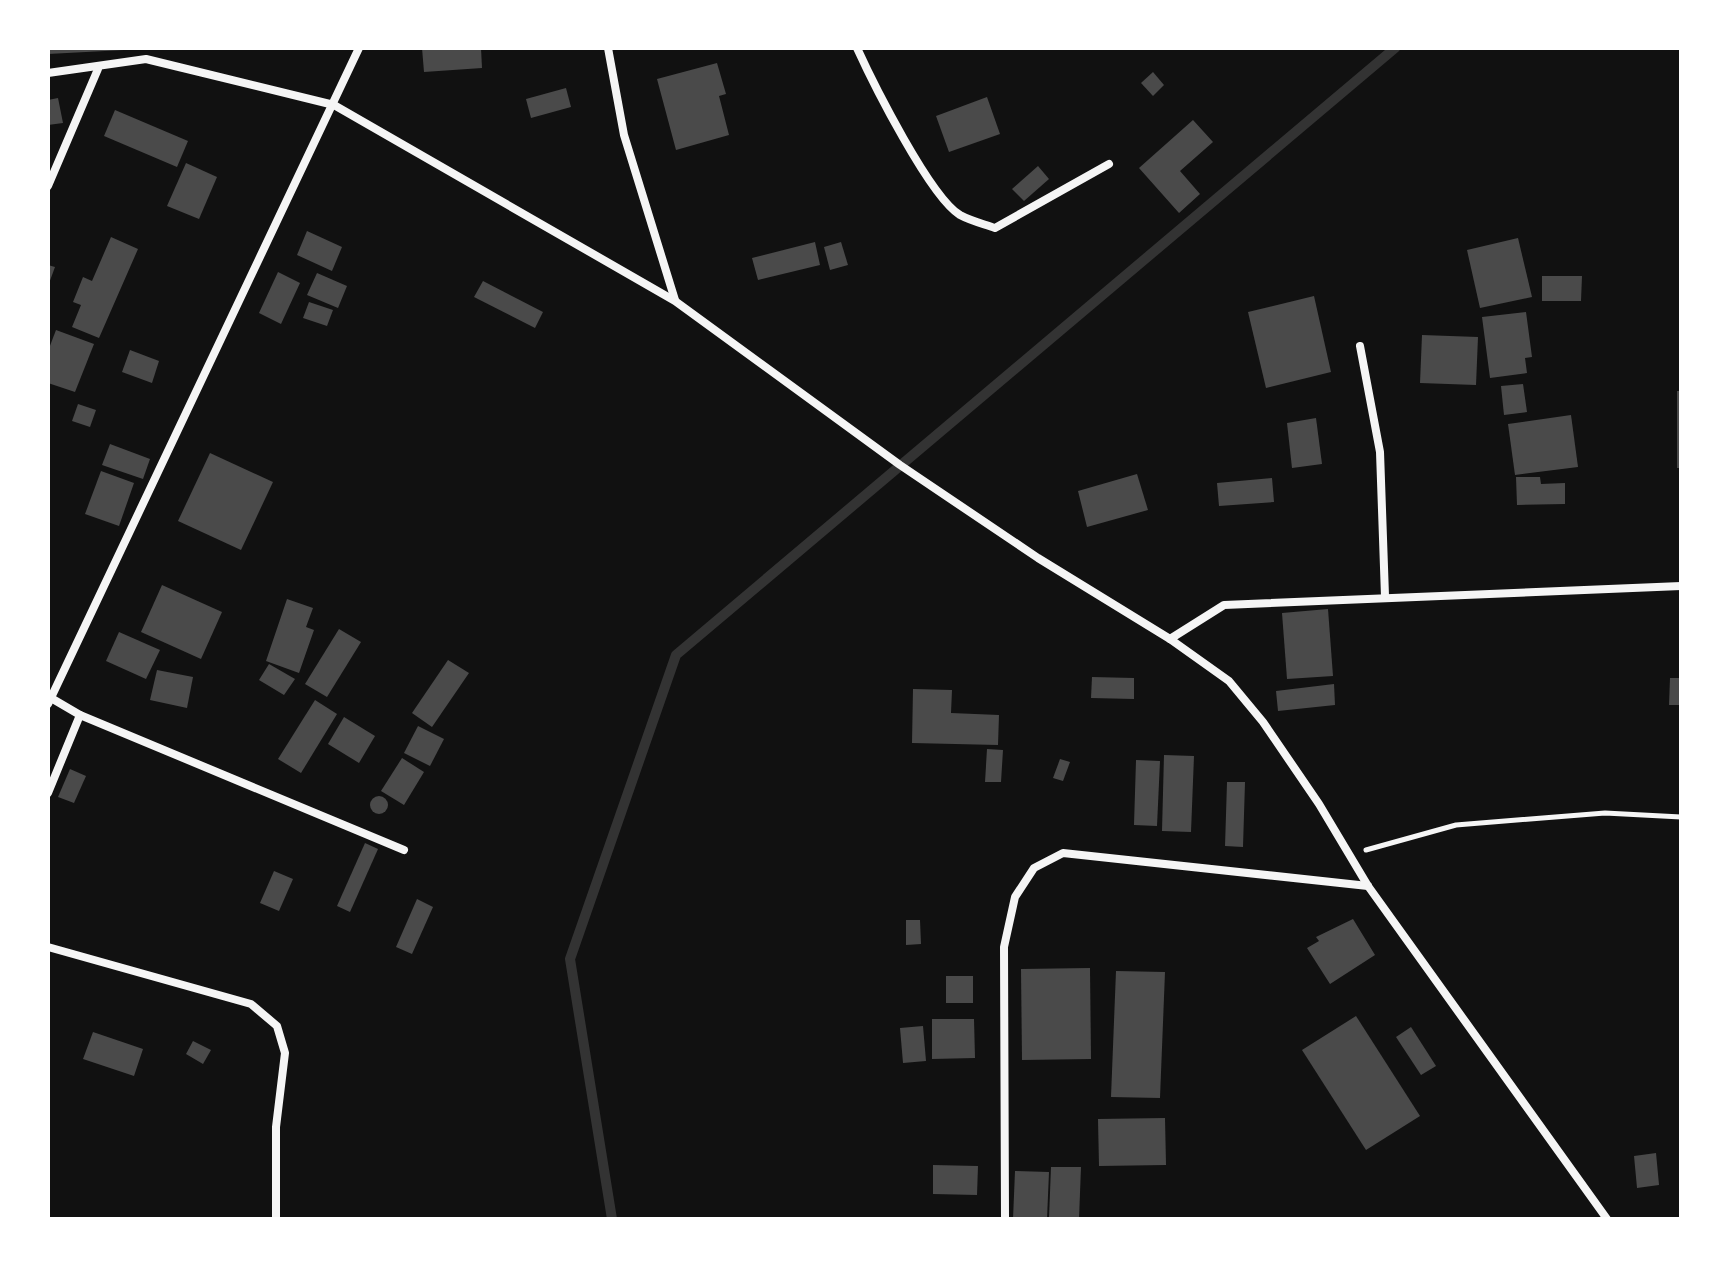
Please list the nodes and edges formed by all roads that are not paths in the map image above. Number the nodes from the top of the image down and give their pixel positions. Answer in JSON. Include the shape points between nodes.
{"nodes":[{"id":1,"x":145,"y":48,"type":"edge"},
{"id":2,"x":359,"y":48,"type":"edge"},
{"id":3,"x":608,"y":48,"type":"edge"},
{"id":4,"x":857,"y":48,"type":"edge"},
{"id":5,"x":146,"y":59,"type":"junction"},
{"id":6,"x":98,"y":69,"type":"junction"},
{"id":7,"x":48,"y":73,"type":"edge"},
{"id":8,"x":334,"y":105,"type":"junction"},
{"id":9,"x":1109,"y":164,"type":"dead end"},
{"id":10,"x":48,"y":186,"type":"edge"},
{"id":11,"x":675,"y":301,"type":"junction"},
{"id":12,"x":1360,"y":346,"type":"dead end"},
{"id":13,"x":1681,"y":586,"type":"edge"},
{"id":14,"x":1385,"y":596,"type":"junction"},
{"id":15,"x":1170,"y":639,"type":"junction"},
{"id":16,"x":49,"y":701,"type":"edge"},
{"id":17,"x":80,"y":715,"type":"junction"},
{"id":18,"x":48,"y":793,"type":"edge"},
{"id":19,"x":404,"y":850,"type":"dead end"},
{"id":20,"x":1368,"y":886,"type":"junction"},
{"id":21,"x":48,"y":947,"type":"edge"},
{"id":22,"x":276,"y":1219,"type":"edge"},
{"id":23,"x":1005,"y":1219,"type":"edge"},
{"id":24,"x":1607,"y":1219,"type":"edge"}],
"edges":[{"from":1,"to":5,"type":"street"},
{"from":2,"to":8,"type":"street"},
{"from":3,"to":11,"type":"street","via":[[624,135]]},
{"from":4,"to":9,"type":"street","via":[[920,166],[959,215],[995,228]]},
{"from":5,"to":6,"type":"street"},
{"from":5,"to":8,"type":"street"},
{"from":6,"to":7,"type":"street"},
{"from":6,"to":10,"type":"street"},
{"from":8,"to":11,"type":"street"},
{"from":8,"to":16,"type":"street"},
{"from":11,"to":15,"type":"street","via":[[900,465]]},
{"from":12,"to":14,"type":"street","via":[[1380,452]]},
{"from":13,"to":14,"type":"street"},
{"from":14,"to":15,"type":"street","via":[[1224,605]]},
{"from":15,"to":20,"type":"street","via":[[1229,681],[1263,722]]},
{"from":16,"to":17,"type":"street"},
{"from":17,"to":18,"type":"street"},
{"from":17,"to":19,"type":"street"},
{"from":20,"to":23,"type":"street","via":[[1063,853],[1034,868],[1015,897],[1004,947]]},
{"from":20,"to":24,"type":"street"},
{"from":21,"to":22,"type":"street","via":[[251,1004],[277,1026],[285,1053],[276,1127]]}]}
